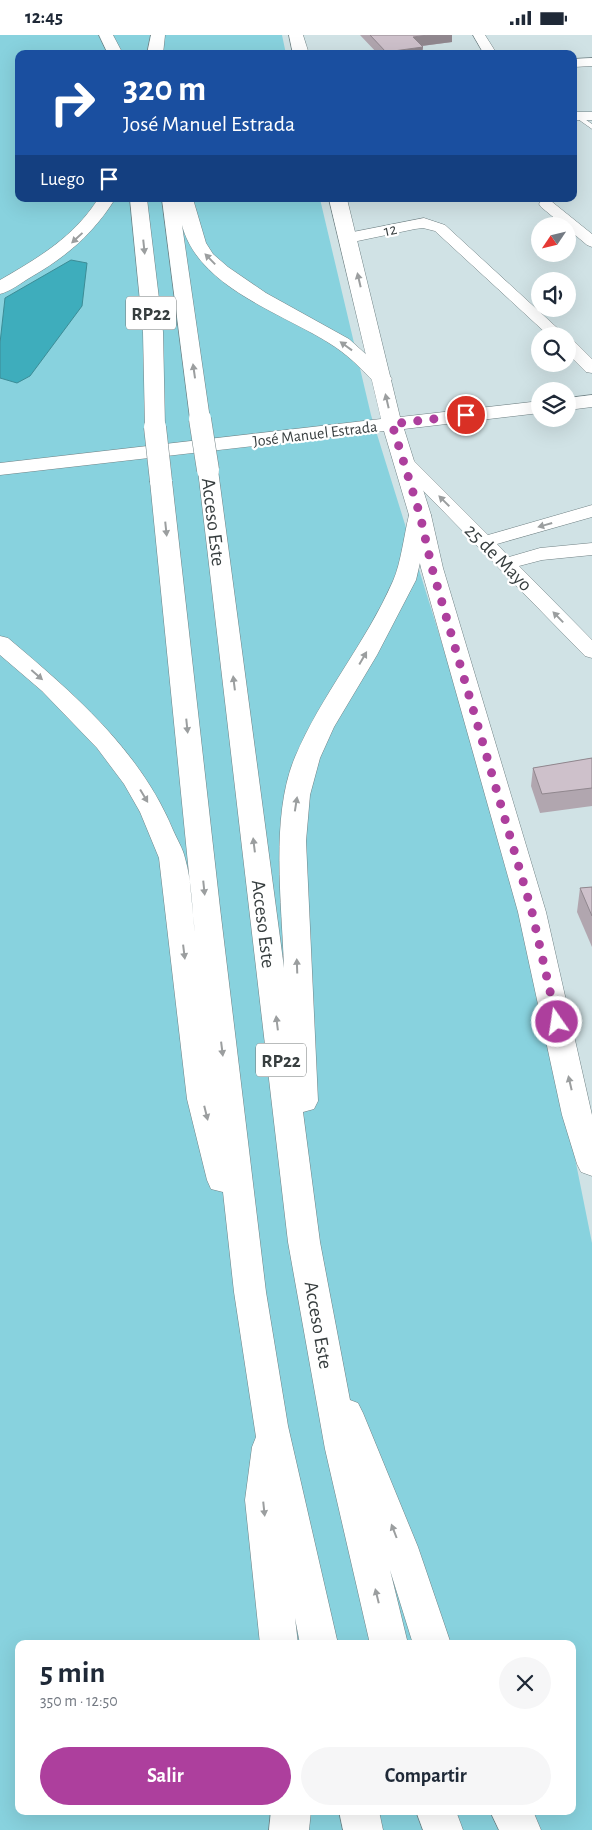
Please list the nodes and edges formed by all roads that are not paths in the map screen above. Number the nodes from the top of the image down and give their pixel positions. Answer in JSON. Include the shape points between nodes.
{"nodes":[{"id":1,"x":106,"y":35,"type":"edge"},
{"id":2,"x":118,"y":35,"type":"edge"},
{"id":3,"x":148,"y":35,"type":"edge"},
{"id":4,"x":158,"y":35,"type":"edge"},
{"id":5,"x":296,"y":35,"type":"edge"},
{"id":6,"x":479,"y":35,"type":"edge"},
{"id":7,"x":114,"y":50,"type":"edge"},
{"id":8,"x":120,"y":50,"type":"edge"},
{"id":9,"x":150,"y":50,"type":"edge"},
{"id":10,"x":156,"y":50,"type":"edge"},
{"id":11,"x":300,"y":50,"type":"edge"},
{"id":12,"x":488,"y":50,"type":"edge"},
{"id":13,"x":592,"y":62,"type":"edge"},
{"id":14,"x":577,"y":63,"type":"edge"},
{"id":15,"x":577,"y":116,"type":"edge"},
{"id":16,"x":592,"y":116,"type":"edge"},
{"id":17,"x":577,"y":117,"type":"edge"},
{"id":18,"x":592,"y":127,"type":"edge"},
{"id":19,"x":104,"y":202,"type":"edge"},
{"id":20,"x":138,"y":202,"type":"edge"},
{"id":21,"x":170,"y":202,"type":"edge"},
{"id":22,"x":186,"y":202,"type":"edge"},
{"id":23,"x":339,"y":202,"type":"edge"},
{"id":24,"x":546,"y":204,"type":"dead end"},
{"id":25,"x":348,"y":238,"type":"junction"},
{"id":26,"x":592,"y":242,"type":"edge"},
{"id":27,"x":0,"y":288,"type":"edge"},
{"id":28,"x":548,"y":327,"type":"edge"},
{"id":29,"x":576,"y":353,"type":"edge"},
{"id":30,"x":592,"y":368,"type":"edge"},
{"id":31,"x":382,"y":379,"type":"junction"},
{"id":32,"x":592,"y":401,"type":"edge"},
{"id":33,"x":576,"y":402,"type":"edge"},
{"id":34,"x":531,"y":408,"type":"edge"},
{"id":35,"x":392,"y":424,"type":"junction"},
{"id":36,"x":405,"y":462,"type":"junction"},
{"id":37,"x":0,"y":469,"type":"edge"},
{"id":38,"x":592,"y":511,"type":"edge"},
{"id":39,"x":420,"y":515,"type":"junction"},
{"id":40,"x":484,"y":542,"type":"junction"},
{"id":41,"x":592,"y":549,"type":"edge"},
{"id":42,"x":506,"y":564,"type":"junction"},
{"id":43,"x":0,"y":643,"type":"edge"},
{"id":44,"x":592,"y":652,"type":"edge"},
{"id":45,"x":585,"y":1112,"type":"edge"},
{"id":46,"x":592,"y":1164,"type":"edge"},
{"id":47,"x":304,"y":1243,"type":"junction"},
{"id":48,"x":250,"y":1292,"type":"junction"},
{"id":49,"x":325,"y":1364,"type":"junction"},
{"id":50,"x":271,"y":1426,"type":"junction"},
{"id":51,"x":279,"y":1640,"type":"edge"},
{"id":52,"x":318,"y":1640,"type":"edge"},
{"id":53,"x":387,"y":1640,"type":"edge"},
{"id":54,"x":431,"y":1640,"type":"edge"},
{"id":55,"x":291,"y":1815,"type":"edge"},
{"id":56,"x":360,"y":1815,"type":"edge"},
{"id":57,"x":437,"y":1815,"type":"edge"},
{"id":58,"x":513,"y":1815,"type":"edge"},
{"id":59,"x":289,"y":1830,"type":"edge"},
{"id":60,"x":364,"y":1830,"type":"edge"},
{"id":61,"x":443,"y":1830,"type":"edge"},
{"id":62,"x":522,"y":1830,"type":"edge"}],
"edges":[{"from":1,"to":7,"type":"main road"},
{"from":2,"to":8,"type":"main road"},
{"from":3,"to":9,"type":"main road"},
{"from":4,"to":10,"type":"main road"},
{"from":5,"to":11,"type":"main road"},
{"from":6,"to":12,"type":"street"},
{"from":13,"to":14,"type":"street"},
{"from":15,"to":16,"type":"street"},
{"from":17,"to":18,"type":"lane"},
{"from":19,"to":27,"type":"main road","one_way":true,"via":[[75,241]]},
{"from":20,"to":48,"type":"main road","number":"RP22","one_way":true,"bridge":true,"via":[[153,332],[155,427]]},
{"from":47,"to":21,"type":"main road","name":"Acceso Este","number":"RP22","one_way":true,"bridge":true,"via":[[208,470]]},
{"from":31,"to":22,"type":"main road","one_way":true,"via":[[338,340],[250,290],[219,268],[197,243]]},
{"from":23,"to":25,"type":"main road"},
{"from":24,"to":26,"type":"street"},
{"from":25,"to":28,"type":"street","name":"12","via":[[415,224],[433,225],[447,233]]},
{"from":31,"to":25,"type":"main road","one_way":true},
{"from":29,"to":30,"type":"street"},
{"from":35,"to":31,"type":"main road","one_way":true},
{"from":32,"to":33,"type":"main road"},
{"from":34,"to":35,"type":"main road","name":"José Manuel Estrada"},
{"from":35,"to":36,"type":"main road"},
{"from":35,"to":37,"type":"main road","name":"José Manuel Estrada"},
{"from":36,"to":39,"type":"main road"},
{"from":40,"to":36,"type":"street","name":"25 de Mayo","one_way":true},
{"from":38,"to":40,"type":"street","one_way":true},
{"from":45,"to":39,"type":"main road","one_way":true,"via":[[532,912],[432,568]]},
{"from":47,"to":39,"type":"main road","one_way":true,"via":[[303,1107],[293,841],[295,809],[307,758],[405,580]]},
{"from":40,"to":42,"type":"street","name":"25 de Mayo"},
{"from":41,"to":42,"type":"street","via":[[540,554]]},
{"from":44,"to":42,"type":"street","name":"25 de Mayo","one_way":true},
{"from":43,"to":48,"type":"main road","one_way":true,"via":[[106,742],[154,812],[172,858],[202,1099]]},
{"from":45,"to":46,"type":"main road"},
{"from":47,"to":49,"type":"main road","name":"Acceso Este","number":"RP22"},
{"from":48,"to":50,"type":"main road","number":"RP22"},
{"from":53,"to":49,"type":"main road","name":"Acceso Este","number":"RP22","one_way":true},
{"from":54,"to":49,"type":"main road","one_way":true,"via":[[397,1538]]},
{"from":50,"to":51,"type":"main road","one_way":true,"via":[[263,1500]]},
{"from":50,"to":52,"type":"main road","number":"RP22"},
{"from":55,"to":59,"type":"main road"},
{"from":56,"to":60,"type":"main road"},
{"from":57,"to":61,"type":"main road"},
{"from":58,"to":62,"type":"main road"}]}
